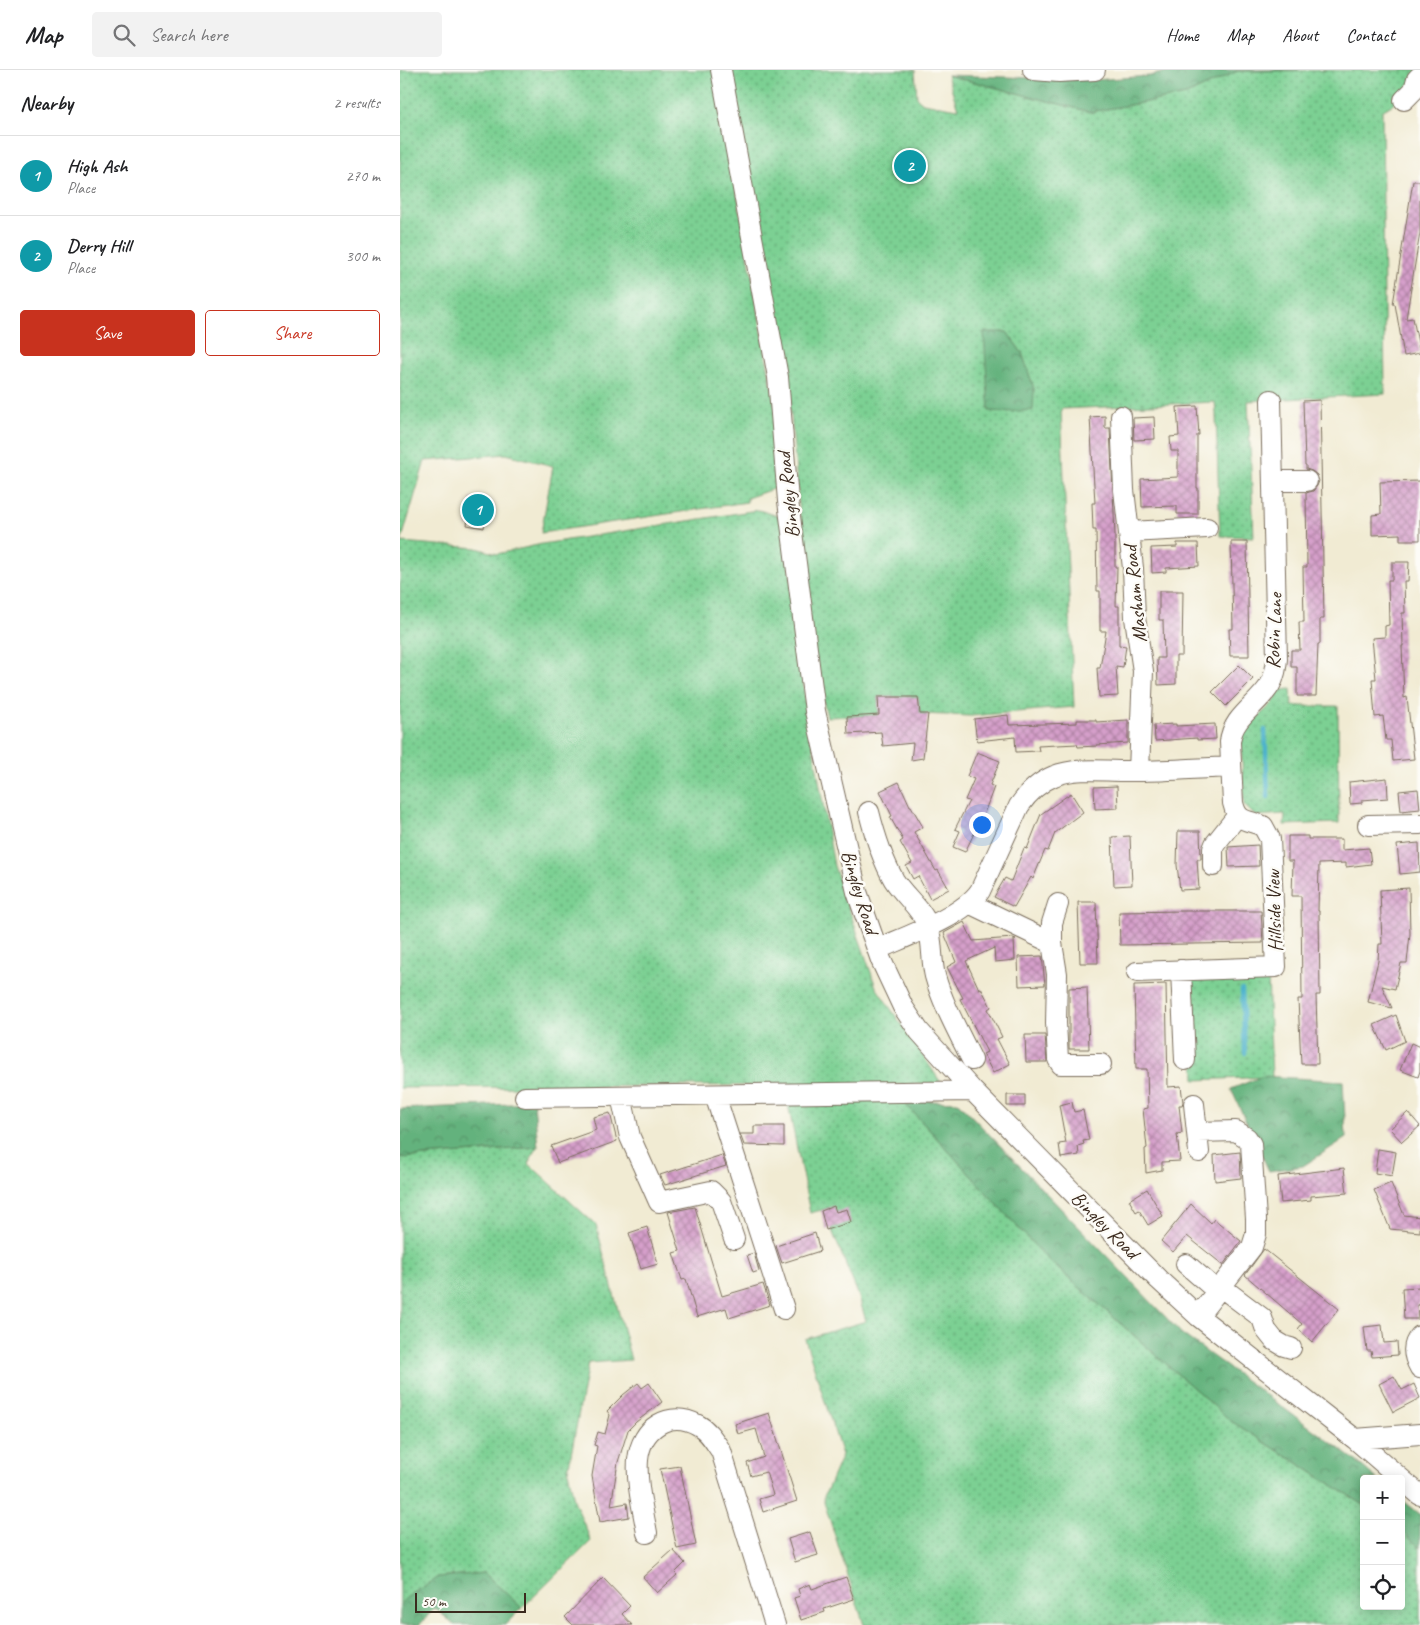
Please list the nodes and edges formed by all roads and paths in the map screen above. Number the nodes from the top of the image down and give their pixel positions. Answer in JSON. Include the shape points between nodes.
{"nodes":[{"id":1,"x":721,"y":70,"type":"edge"},
{"id":2,"x":1033,"y":70,"type":"edge"},
{"id":3,"x":1094,"y":70,"type":"edge"},
{"id":4,"x":1420,"y":76,"type":"edge"},
{"id":5,"x":1404,"y":100,"type":"dead end"},
{"id":6,"x":1271,"y":400,"type":"dead end"},
{"id":7,"x":1121,"y":416,"type":"dead end"},
{"id":8,"x":1307,"y":480,"type":"dead end"},
{"id":9,"x":1273,"y":481,"type":"junction"},
{"id":10,"x":1208,"y":528,"type":"dead end"},
{"id":11,"x":1129,"y":532,"type":"junction"},
{"id":12,"x":1231,"y":767,"type":"junction"},
{"id":13,"x":1140,"y":771,"type":"junction"},
{"id":14,"x":869,"y":812,"type":"dead end"},
{"id":15,"x":1238,"y":814,"type":"junction"},
{"id":16,"x":1420,"y":824,"type":"edge"},
{"id":17,"x":1368,"y":825,"type":"dead end"},
{"id":18,"x":1213,"y":866,"type":"dead end"},
{"id":19,"x":969,"y":904,"type":"junction"},
{"id":20,"x":1058,"y":904,"type":"dead end"},
{"id":21,"x":928,"y":926,"type":"junction"},
{"id":22,"x":1052,"y":943,"type":"junction"},
{"id":23,"x":878,"y":949,"type":"junction"},
{"id":24,"x":1181,"y":970,"type":"junction"},
{"id":25,"x":1137,"y":972,"type":"dead end"},
{"id":26,"x":972,"y":1060,"type":"dead end"},
{"id":27,"x":1185,"y":1060,"type":"dead end"},
{"id":28,"x":1101,"y":1064,"type":"dead end"},
{"id":29,"x":973,"y":1091,"type":"junction"},
{"id":30,"x":715,"y":1095,"type":"junction"},
{"id":31,"x":621,"y":1096,"type":"junction"},
{"id":32,"x":525,"y":1097,"type":"dead end"},
{"id":33,"x":1194,"y":1104,"type":"dead end"},
{"id":34,"x":1198,"y":1132,"type":"junction"},
{"id":35,"x":1199,"y":1152,"type":"dead end"},
{"id":36,"x":734,"y":1239,"type":"dead end"},
{"id":37,"x":1186,"y":1264,"type":"dead end"},
{"id":38,"x":1219,"y":1289,"type":"junction"},
{"id":39,"x":784,"y":1308,"type":"dead end"},
{"id":40,"x":1198,"y":1316,"type":"junction"},
{"id":41,"x":1420,"y":1336,"type":"edge"},
{"id":42,"x":1291,"y":1348,"type":"dead end"},
{"id":43,"x":1420,"y":1368,"type":"edge"},
{"id":44,"x":1420,"y":1434,"type":"edge"},
{"id":45,"x":1355,"y":1439,"type":"junction"},
{"id":46,"x":1420,"y":1495,"type":"edge"},
{"id":47,"x":647,"y":1533,"type":"dead end"},
{"id":48,"x":775,"y":1625,"type":"edge"}],
"edges":[{"from":1,"to":23,"type":"street","name":"Bingley Road","via":[[778,378],[788,501],[815,711],[853,874]]},
{"from":2,"to":3,"type":"street"},
{"from":4,"to":5,"type":"street","via":[[1414,90]]},
{"from":6,"to":9,"type":"street","name":"Robin Lane"},
{"from":7,"to":11,"type":"street","name":"Masham Road"},
{"from":8,"to":9,"type":"street"},
{"from":9,"to":12,"type":"street","name":"Robin Lane","via":[[1275,672],[1271,684],[1232,732]]},
{"from":10,"to":11,"type":"street"},
{"from":11,"to":13,"type":"street","name":"Masham Road","via":[[1135,618],[1143,671]]},
{"from":12,"to":13,"type":"street"},
{"from":12,"to":15,"type":"street","via":[[1233,803]]},
{"from":13,"to":19,"type":"street","via":[[1065,773],[1049,778],[1034,789],[1019,806],[980,891]]},
{"from":14,"to":21,"type":"street","via":[[894,880]]},
{"from":15,"to":18,"type":"street","via":[[1215,844]]},
{"from":15,"to":24,"type":"street","name":"Hillside View","via":[[1250,823],[1263,826],[1270,839],[1276,967]]},
{"from":16,"to":17,"type":"street"},
{"from":19,"to":21,"type":"street"},
{"from":19,"to":22,"type":"street"},
{"from":20,"to":22,"type":"street","via":[[1052,923]]},
{"from":21,"to":23,"type":"street"},
{"from":21,"to":26,"type":"street","via":[[936,979]]},
{"from":22,"to":28,"type":"street","via":[[1057,974],[1057,1053],[1061,1064]]},
{"from":23,"to":29,"type":"street","name":"Bingley Road","via":[[903,1007],[919,1031]]},
{"from":24,"to":25,"type":"street","name":"Hillside View"},
{"from":24,"to":27,"type":"street"},
{"from":29,"to":30,"type":"street"},
{"from":29,"to":40,"type":"street","name":"Bingley Road"},
{"from":30,"to":31,"type":"street"},
{"from":30,"to":39,"type":"street"},
{"from":31,"to":32,"type":"street"},
{"from":31,"to":36,"type":"street","via":[[630,1137],[659,1202],[711,1191],[721,1201]]},
{"from":33,"to":34,"type":"street"},
{"from":34,"to":35,"type":"street"},
{"from":34,"to":38,"type":"street","via":[[1236,1131],[1247,1138],[1252,1150],[1256,1234],[1252,1248]]},
{"from":37,"to":38,"type":"street"},
{"from":38,"to":40,"type":"street"},
{"from":38,"to":42,"type":"street","via":[[1262,1318],[1274,1340]]},
{"from":40,"to":45,"type":"street","name":"Bingley Road"},
{"from":41,"to":43,"type":"street","via":[[1413,1346]]},
{"from":44,"to":45,"type":"street"},
{"from":45,"to":46,"type":"street","name":"Bingley Road"},
{"from":47,"to":48,"type":"street","via":[[638,1461],[642,1442],[651,1429],[665,1421],[683,1419],[700,1426],[720,1451]]}]}
